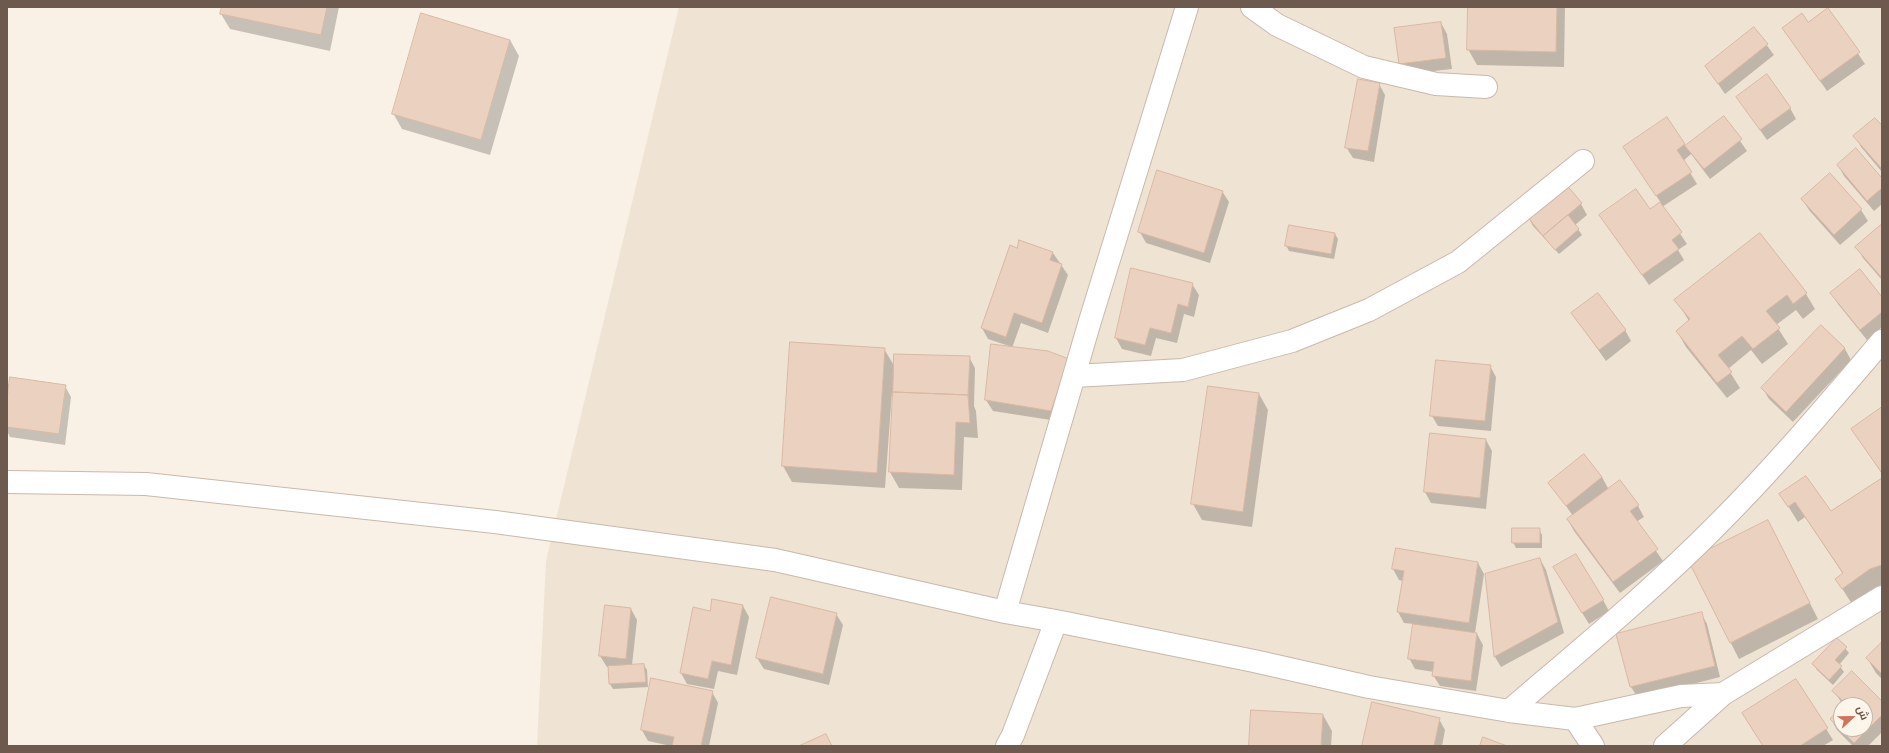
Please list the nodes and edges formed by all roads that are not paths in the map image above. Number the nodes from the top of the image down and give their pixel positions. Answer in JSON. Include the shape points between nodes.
{"nodes":[{"id":1,"x":1187,"y":7,"type":"edge"},
{"id":2,"x":1252,"y":7,"type":"edge"},
{"id":3,"x":1486,"y":87,"type":"dead end"},
{"id":4,"x":1583,"y":161,"type":"dead end"},
{"id":5,"x":1882,"y":341,"type":"edge"},
{"id":6,"x":1074,"y":376,"type":"junction"},
{"id":7,"x":7,"y":482,"type":"edge"},
{"id":8,"x":1882,"y":597,"type":"edge"},
{"id":9,"x":1005,"y":612,"type":"junction"},
{"id":10,"x":1056,"y":621,"type":"junction"},
{"id":11,"x":1723,"y":694,"type":"junction"},
{"id":12,"x":1509,"y":711,"type":"junction"},
{"id":13,"x":1574,"y":720,"type":"junction"},
{"id":14,"x":1007,"y":746,"type":"edge"},
{"id":15,"x":1593,"y":746,"type":"edge"},
{"id":16,"x":1666,"y":746,"type":"edge"}],
"edges":[{"from":1,"to":6,"type":"street"},
{"from":2,"to":3,"type":"street","via":[[1277,26],[1364,67],[1436,84]]},
{"from":4,"to":6,"type":"street","via":[[1458,262],[1369,310],[1292,341],[1183,370]]},
{"from":5,"to":12,"type":"street","via":[[1805,432],[1719,524]]},
{"from":6,"to":9,"type":"street"},
{"from":7,"to":9,"type":"street","via":[[146,484],[495,522],[775,560]]},
{"from":8,"to":11,"type":"street"},
{"from":9,"to":10,"type":"street"},
{"from":10,"to":12,"type":"street","via":[[1369,687]]},
{"from":10,"to":14,"type":"street"},
{"from":11,"to":13,"type":"street","via":[[1681,696]]},
{"from":11,"to":16,"type":"street"},
{"from":12,"to":13,"type":"street"},
{"from":13,"to":15,"type":"street"}]}
